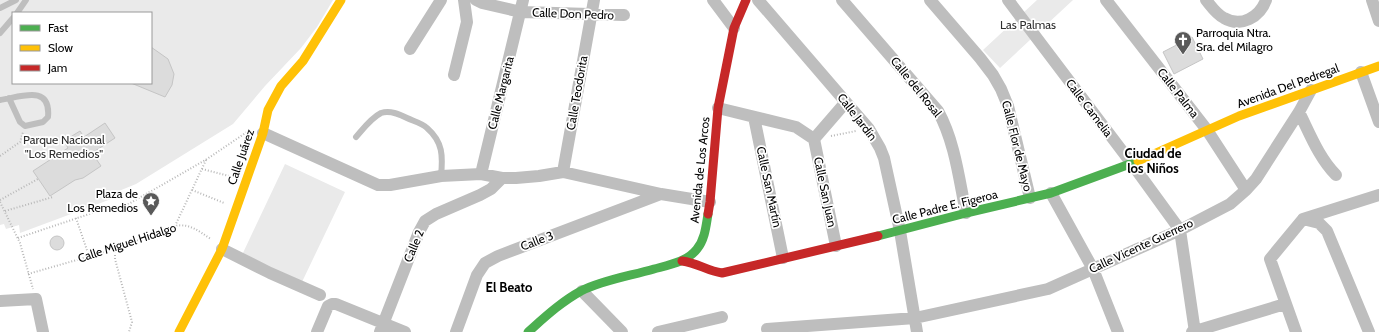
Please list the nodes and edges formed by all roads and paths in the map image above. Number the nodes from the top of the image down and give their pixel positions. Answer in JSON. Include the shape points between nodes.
{"nodes":[{"id":1,"x":16,"y":0,"type":"edge"},
{"id":2,"x":26,"y":0,"type":"edge"},
{"id":3,"x":342,"y":0,"type":"edge"},
{"id":4,"x":441,"y":0,"type":"edge"},
{"id":5,"x":464,"y":0,"type":"edge"},
{"id":6,"x":476,"y":0,"type":"edge"},
{"id":7,"x":594,"y":0,"type":"edge"},
{"id":8,"x":713,"y":0,"type":"edge"},
{"id":9,"x":746,"y":0,"type":"edge"},
{"id":10,"x":758,"y":0,"type":"edge"},
{"id":11,"x":842,"y":0,"type":"edge"},
{"id":12,"x":930,"y":0,"type":"edge"},
{"id":13,"x":1008,"y":0,"type":"edge"},
{"id":14,"x":1106,"y":0,"type":"edge"},
{"id":15,"x":1206,"y":0,"type":"edge"},
{"id":16,"x":1266,"y":0,"type":"edge"},
{"id":17,"x":1372,"y":0,"type":"edge"},
{"id":18,"x":522,"y":6,"type":"edge"},
{"id":19,"x":0,"y":8,"type":"edge"},
{"id":20,"x":18,"y":12,"type":"edge"},
{"id":21,"x":592,"y":14,"type":"junction"},
{"id":22,"x":624,"y":16,"type":"dead end"},
{"id":23,"x":12,"y":19,"type":"edge"},
{"id":24,"x":1379,"y":20,"type":"edge"},
{"id":25,"x":734,"y":28,"type":"junction"},
{"id":26,"x":0,"y":33,"type":"edge"},
{"id":27,"x":410,"y":49,"type":"dead end"},
{"id":28,"x":1379,"y":66,"type":"edge"},
{"id":29,"x":1361,"y":72,"type":"junction"},
{"id":30,"x":454,"y":75,"type":"dead end"},
{"id":31,"x":1311,"y":90,"type":"junction"},
{"id":32,"x":10,"y":98,"type":"junction"},
{"id":33,"x":0,"y":100,"type":"edge"},
{"id":34,"x":846,"y":102,"type":"junction"},
{"id":35,"x":718,"y":108,"type":"junction"},
{"id":36,"x":1299,"y":112,"type":"junction"},
{"id":37,"x":754,"y":117,"type":"junction"},
{"id":38,"x":1379,"y":122,"type":"edge"},
{"id":39,"x":25,"y":126,"type":"junction"},
{"id":40,"x":251,"y":128,"type":"dead end"},
{"id":41,"x":869,"y":129,"type":"junction"},
{"id":42,"x":1207,"y":130,"type":"junction"},
{"id":43,"x":263,"y":133,"type":"junction"},
{"id":44,"x":356,"y":137,"type":"dead end"},
{"id":45,"x":814,"y":139,"type":"junction"},
{"id":46,"x":0,"y":156,"type":"edge"},
{"id":47,"x":207,"y":159,"type":"junction"},
{"id":48,"x":1132,"y":164,"type":"junction"},
{"id":49,"x":202,"y":169,"type":"junction"},
{"id":50,"x":563,"y":172,"type":"junction"},
{"id":51,"x":481,"y":174,"type":"junction"},
{"id":52,"x":1336,"y":175,"type":"dead end"},
{"id":53,"x":441,"y":176,"type":"junction"},
{"id":54,"x":502,"y":178,"type":"junction"},
{"id":55,"x":38,"y":179,"type":"dead end"},
{"id":56,"x":246,"y":180,"type":"junction"},
{"id":57,"x":192,"y":190,"type":"junction"},
{"id":58,"x":1246,"y":190,"type":"junction"},
{"id":59,"x":1051,"y":193,"type":"junction"},
{"id":60,"x":661,"y":194,"type":"junction"},
{"id":61,"x":1379,"y":195,"type":"edge"},
{"id":62,"x":53,"y":197,"type":"dead end"},
{"id":63,"x":1030,"y":198,"type":"junction"},
{"id":64,"x":0,"y":201,"type":"edge"},
{"id":65,"x":710,"y":202,"type":"junction"},
{"id":66,"x":1,"y":206,"type":"edge"},
{"id":67,"x":236,"y":208,"type":"junction"},
{"id":68,"x":5,"y":211,"type":"junction"},
{"id":69,"x":966,"y":213,"type":"junction"},
{"id":70,"x":76,"y":218,"type":"junction"},
{"id":71,"x":1303,"y":219,"type":"junction"},
{"id":72,"x":175,"y":226,"type":"junction"},
{"id":73,"x":1180,"y":230,"type":"junction"},
{"id":74,"x":900,"y":231,"type":"junction"},
{"id":75,"x":18,"y":238,"type":"junction"},
{"id":76,"x":836,"y":246,"type":"junction"},
{"id":77,"x":115,"y":248,"type":"junction"},
{"id":78,"x":222,"y":248,"type":"junction"},
{"id":79,"x":89,"y":256,"type":"junction"},
{"id":80,"x":783,"y":258,"type":"junction"},
{"id":81,"x":682,"y":261,"type":"junction"},
{"id":82,"x":1093,"y":269,"type":"junction"},
{"id":83,"x":28,"y":274,"type":"junction"},
{"id":84,"x":582,"y":291,"type":"junction"},
{"id":85,"x":320,"y":295,"type":"dead end"},
{"id":86,"x":36,"y":298,"type":"junction"},
{"id":87,"x":0,"y":301,"type":"edge"},
{"id":88,"x":1285,"y":304,"type":"junction"},
{"id":89,"x":722,"y":317,"type":"dead end"},
{"id":90,"x":915,"y":318,"type":"junction"},
{"id":91,"x":382,"y":328,"type":"edge"},
{"id":92,"x":767,"y":330,"type":"dead end"},
{"id":93,"x":530,"y":331,"type":"edge"},
{"id":94,"x":43,"y":332,"type":"edge"},
{"id":95,"x":129,"y":332,"type":"edge"},
{"id":96,"x":179,"y":332,"type":"edge"},
{"id":97,"x":317,"y":332,"type":"edge"},
{"id":98,"x":405,"y":332,"type":"edge"},
{"id":99,"x":456,"y":332,"type":"edge"},
{"id":100,"x":622,"y":332,"type":"edge"},
{"id":101,"x":658,"y":332,"type":"edge"},
{"id":102,"x":917,"y":332,"type":"edge"},
{"id":103,"x":1118,"y":332,"type":"edge"},
{"id":104,"x":1194,"y":332,"type":"edge"},
{"id":105,"x":1296,"y":332,"type":"edge"},
{"id":106,"x":1369,"y":332,"type":"edge"}],
"edges":[{"from":1,"to":19,"type":"lane"},
{"from":2,"to":20,"type":"lane"},
{"from":3,"to":43,"type":"main road","name":"Calle Juárez","via":[[303,61],[281,86],[268,110]]},
{"from":4,"to":27,"type":"street"},
{"from":5,"to":30,"type":"street","via":[[467,22]]},
{"from":6,"to":18,"type":"street","name":"Calle Don Pedro","via":[[482,3]]},
{"from":7,"to":21,"type":"street","name":"Calle Teodorita"},
{"from":8,"to":25,"type":"street"},
{"from":9,"to":25,"type":"main road","name":"Avenida de Los Arcos"},
{"from":10,"to":34,"type":"street","name":"Calle Jardín"},
{"from":11,"to":69,"type":"street","name":"Calle del Rosal","via":[[938,111],[950,137]]},
{"from":12,"to":63,"type":"street","name":"Calle Flor de Mayo","via":[[980,58],[1001,89],[1008,106]]},
{"from":13,"to":48,"type":"street","name":"Calle Camelia"},
{"from":14,"to":42,"type":"street","name":"Calle Palma"},
{"from":15,"to":16,"type":"street","via":[[1224,18],[1238,22],[1250,20],[1259,14]]},
{"from":17,"to":24,"type":"street"},
{"from":18,"to":21,"type":"street","name":"Calle Don Pedro"},
{"from":18,"to":51,"type":"street","name":"Calle Margarita"},
{"from":21,"to":22,"type":"street","name":"Calle Don Pedro"},
{"from":21,"to":50,"type":"street","name":"Calle Teodorita"},
{"from":23,"to":26,"type":"lane"},
{"from":25,"to":35,"type":"main road","name":"Avenida de Los Arcos"},
{"from":28,"to":29,"type":"main road","name":"Avenida Del Pedregal"},
{"from":29,"to":31,"type":"main road","name":"Avenida Del Pedregal"},
{"from":29,"to":38,"type":"street"},
{"from":31,"to":36,"type":"street","name":"Calle Vicente Guerrero"},
{"from":31,"to":42,"type":"main road","name":"Avenida Del Pedregal"},
{"from":32,"to":33,"type":"lane"},
{"from":32,"to":39,"type":"lane","via":[[20,122]]},
{"from":32,"to":39,"type":"lane","via":[[36,94],[43,96],[48,117],[43,122]]},
{"from":34,"to":41,"type":"street","name":"Calle Jardín"},
{"from":34,"to":45,"type":"street"},
{"from":35,"to":37,"type":"street"},
{"from":35,"to":65,"type":"main road","name":"Avenida de Los Arcos"},
{"from":36,"to":52,"type":"street","via":[[1323,159]]},
{"from":36,"to":58,"type":"street","name":"Calle Vicente Guerrero","via":[[1256,179]]},
{"from":37,"to":45,"type":"street","via":[[796,127]]},
{"from":37,"to":80,"type":"street","name":"Calle San Martín"},
{"from":39,"to":46,"type":"path","via":[[20,142]]},
{"from":40,"to":47,"type":"path"},
{"from":41,"to":45,"type":"path"},
{"from":41,"to":74,"type":"street","name":"Calle Jardín","via":[[884,158]]},
{"from":42,"to":48,"type":"main road","name":"Calle Padre E. Figeroa"},
{"from":42,"to":58,"type":"street","name":"Calle Palma"},
{"from":43,"to":53,"type":"street","via":[[378,185]]},
{"from":43,"to":56,"type":"main road","name":"Calle Juárez"},
{"from":44,"to":53,"type":"lane","via":[[381,113],[398,114],[426,127],[438,140],[443,156]]},
{"from":45,"to":76,"type":"street","name":"Calle San Juan"},
{"from":47,"to":49,"type":"path"},
{"from":47,"to":70,"type":"path","via":[[120,209],[113,206]]},
{"from":48,"to":59,"type":"main road","name":"Calle Padre E. Figeroa"},
{"from":48,"to":73,"type":"street","name":"Calle Camelia"},
{"from":49,"to":56,"type":"path"},
{"from":49,"to":57,"type":"path"},
{"from":50,"to":54,"type":"street"},
{"from":50,"to":60,"type":"street"},
{"from":51,"to":53,"type":"street"},
{"from":51,"to":54,"type":"street"},
{"from":54,"to":91,"type":"street","name":"Calle 2","via":[[491,189],[426,221],[419,232]]},
{"from":55,"to":64,"type":"path"},
{"from":56,"to":67,"type":"main road","name":"Calle Juárez"},
{"from":57,"to":67,"type":"path"},
{"from":57,"to":72,"type":"path"},
{"from":58,"to":73,"type":"street","name":"Calle Vicente Guerrero","via":[[1230,204]]},
{"from":59,"to":63,"type":"main road","name":"Calle Padre E. Figeroa"},
{"from":59,"to":82,"type":"street","name":"Calle Flor de Mayo"},
{"from":60,"to":65,"type":"street"},
{"from":60,"to":99,"type":"street","name":"Calle 3","via":[[485,263],[477,274]]},
{"from":61,"to":71,"type":"street"},
{"from":62,"to":68,"type":"path"},
{"from":63,"to":69,"type":"main road","name":"Calle Padre E. Figeroa"},
{"from":64,"to":66,"type":"path"},
{"from":65,"to":81,"type":"main road","name":"Avenida de Los Arcos","via":[[704,236],[696,249]]},
{"from":66,"to":68,"type":"path"},
{"from":67,"to":78,"type":"main road","name":"Calle Juárez"},
{"from":68,"to":75,"type":"path"},
{"from":69,"to":74,"type":"main road","name":"Calle Padre E. Figeroa"},
{"from":70,"to":75,"type":"path"},
{"from":70,"to":79,"type":"path"},
{"from":71,"to":88,"type":"street","via":[[1270,259]]},
{"from":71,"to":106,"type":"street","via":[[1318,223],[1327,231]]},
{"from":72,"to":77,"type":"path","name":"Calle Miguel Hidalgo"},
{"from":72,"to":78,"type":"path","name":"Calle Miguel Hidalgo","via":[[188,225]]},
{"from":73,"to":82,"type":"street","name":"Calle Vicente Guerrero"},
{"from":73,"to":104,"type":"street","name":"Calle Camelia"},
{"from":74,"to":76,"type":"main road","name":"Calle Padre E. Figeroa"},
{"from":74,"to":90,"type":"street","name":"Calle Jardín"},
{"from":75,"to":83,"type":"path"},
{"from":76,"to":80,"type":"main road","name":"Calle Padre E. Figeroa"},
{"from":77,"to":79,"type":"path","name":"Calle Miguel Hidalgo"},
{"from":77,"to":95,"type":"path","via":[[115,259],[132,322]]},
{"from":78,"to":85,"type":"street"},
{"from":78,"to":96,"type":"main road","name":"Calle Juárez"},
{"from":79,"to":83,"type":"path","name":"Calle Miguel Hidalgo"},
{"from":80,"to":81,"type":"main road","name":"Calle Padre E. Figeroa","via":[[722,273]]},
{"from":81,"to":84,"type":"main road","name":"Avenida de Los Arcos"},
{"from":82,"to":90,"type":"street","name":"Calle Vicente Guerrero","via":[[1033,293]]},
{"from":82,"to":103,"type":"street","name":"Calle Flor de Mayo"},
{"from":83,"to":86,"type":"path"},
{"from":84,"to":93,"type":"main road","name":"Avenida de Los Arcos","via":[[549,313]]},
{"from":84,"to":100,"type":"street"},
{"from":86,"to":87,"type":"street"},
{"from":86,"to":94,"type":"street"},
{"from":88,"to":104,"type":"street"},
{"from":88,"to":105,"type":"street"},
{"from":89,"to":101,"type":"street"},
{"from":90,"to":92,"type":"street","name":"Calle Vicente Guerrero"},
{"from":90,"to":102,"type":"street","name":"Calle Jardín"},
{"from":91,"to":97,"type":"street","via":[[332,304],[328,306]]},
{"from":91,"to":98,"type":"street"}]}
